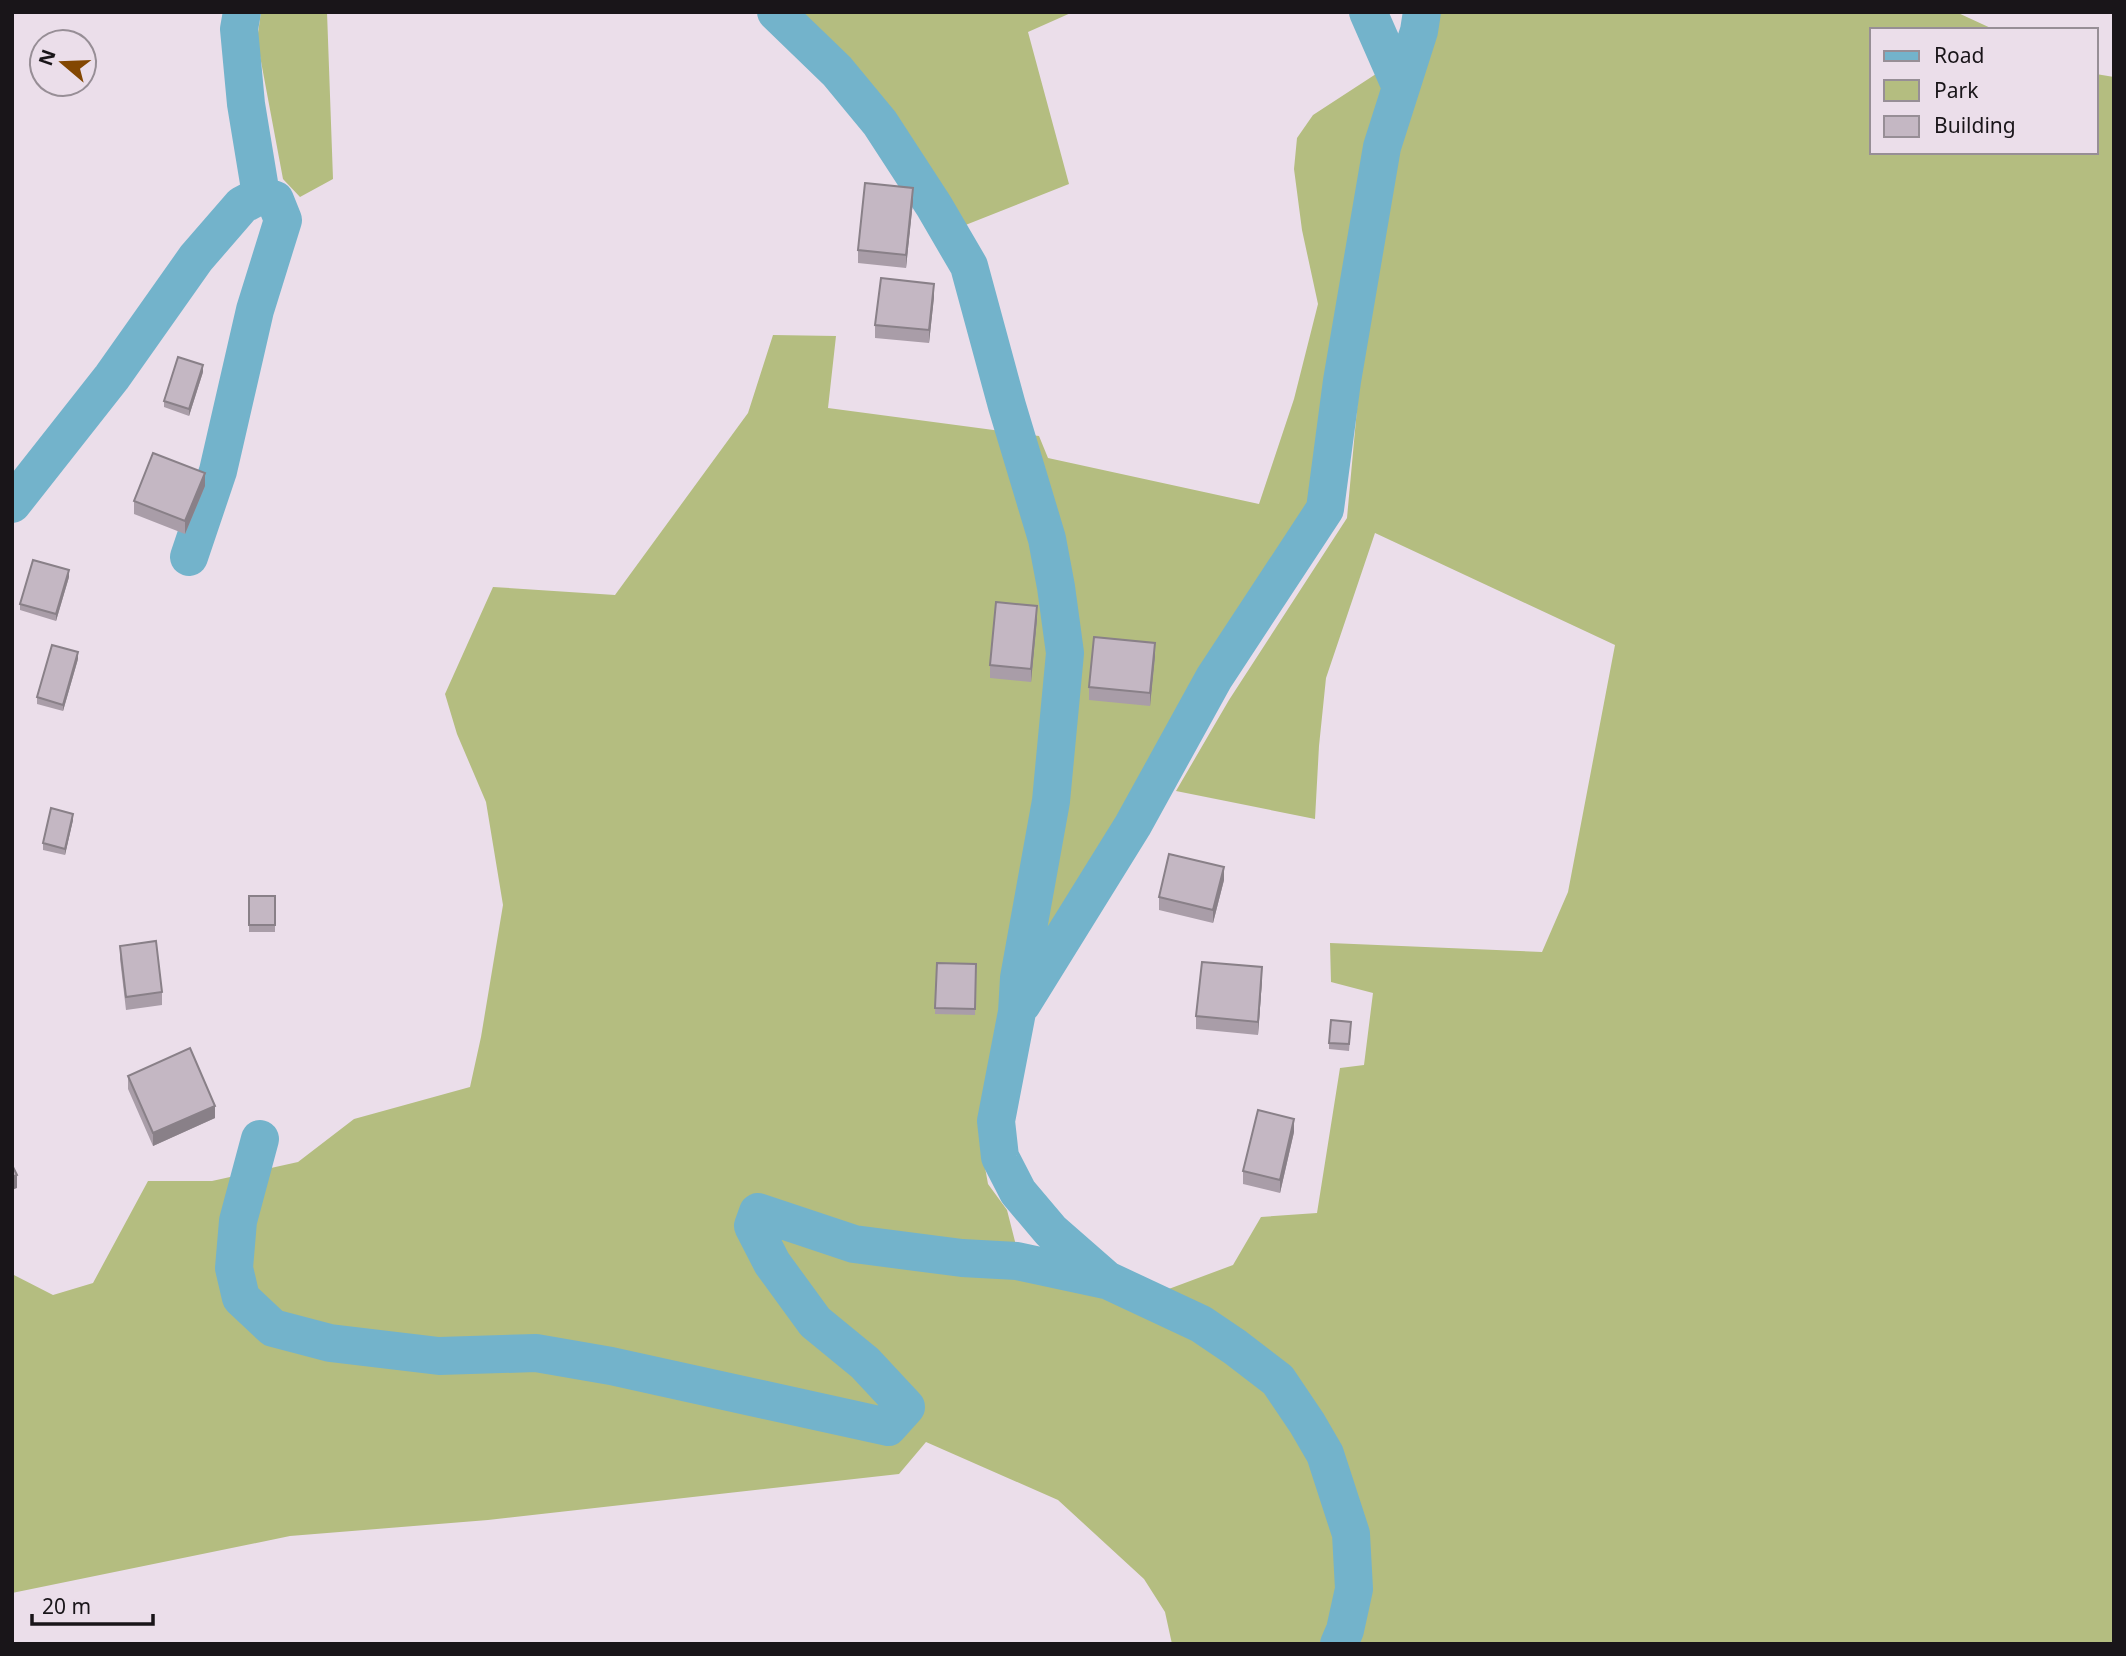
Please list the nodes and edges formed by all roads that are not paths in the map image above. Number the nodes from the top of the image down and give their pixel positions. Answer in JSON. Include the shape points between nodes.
{"nodes":[{"id":1,"x":242,"y":12,"type":"edge"},
{"id":2,"x":776,"y":12,"type":"edge"},
{"id":3,"x":1368,"y":12,"type":"edge"},
{"id":4,"x":1422,"y":12,"type":"edge"},
{"id":5,"x":1400,"y":85,"type":"junction"},
{"id":6,"x":261,"y":195,"type":"junction"},
{"id":7,"x":12,"y":504,"type":"edge"},
{"id":8,"x":189,"y":557,"type":"dead end"},
{"id":9,"x":1017,"y":1012,"type":"junction"},
{"id":10,"x":260,"y":1139,"type":"dead end"},
{"id":11,"x":1107,"y":1280,"type":"junction"},
{"id":12,"x":1339,"y":1644,"type":"edge"}],
"edges":[{"from":1,"to":6,"type":"street","via":[[239,29],[246,104]]},
{"from":2,"to":9,"type":"street","via":[[837,71],[880,123],[969,267],[1046,539],[1065,653],[1051,802]]},
{"from":3,"to":5,"type":"street"},
{"from":4,"to":5,"type":"street"},
{"from":5,"to":9,"type":"street","via":[[1382,147],[1325,509],[1214,678],[1133,825]]},
{"from":6,"to":7,"type":"street","via":[[242,205],[196,258]]},
{"from":6,"to":8,"type":"street","via":[[275,200],[283,220],[265,273],[218,471]]},
{"from":9,"to":11,"type":"street","via":[[996,1121],[1000,1157],[1018,1192],[1051,1231]]},
{"from":10,"to":11,"type":"street","via":[[238,1221],[234,1268],[241,1298],[273,1328],[330,1343],[439,1356],[536,1353],[888,1427],[906,1408],[865,1363],[816,1322],[772,1263],[753,1226],[758,1212],[854,1244],[1017,1261]]},
{"from":11,"to":12,"type":"street","via":[[1201,1324],[1235,1347],[1278,1380],[1307,1423],[1325,1454],[1352,1534],[1353,1589]]}]}
